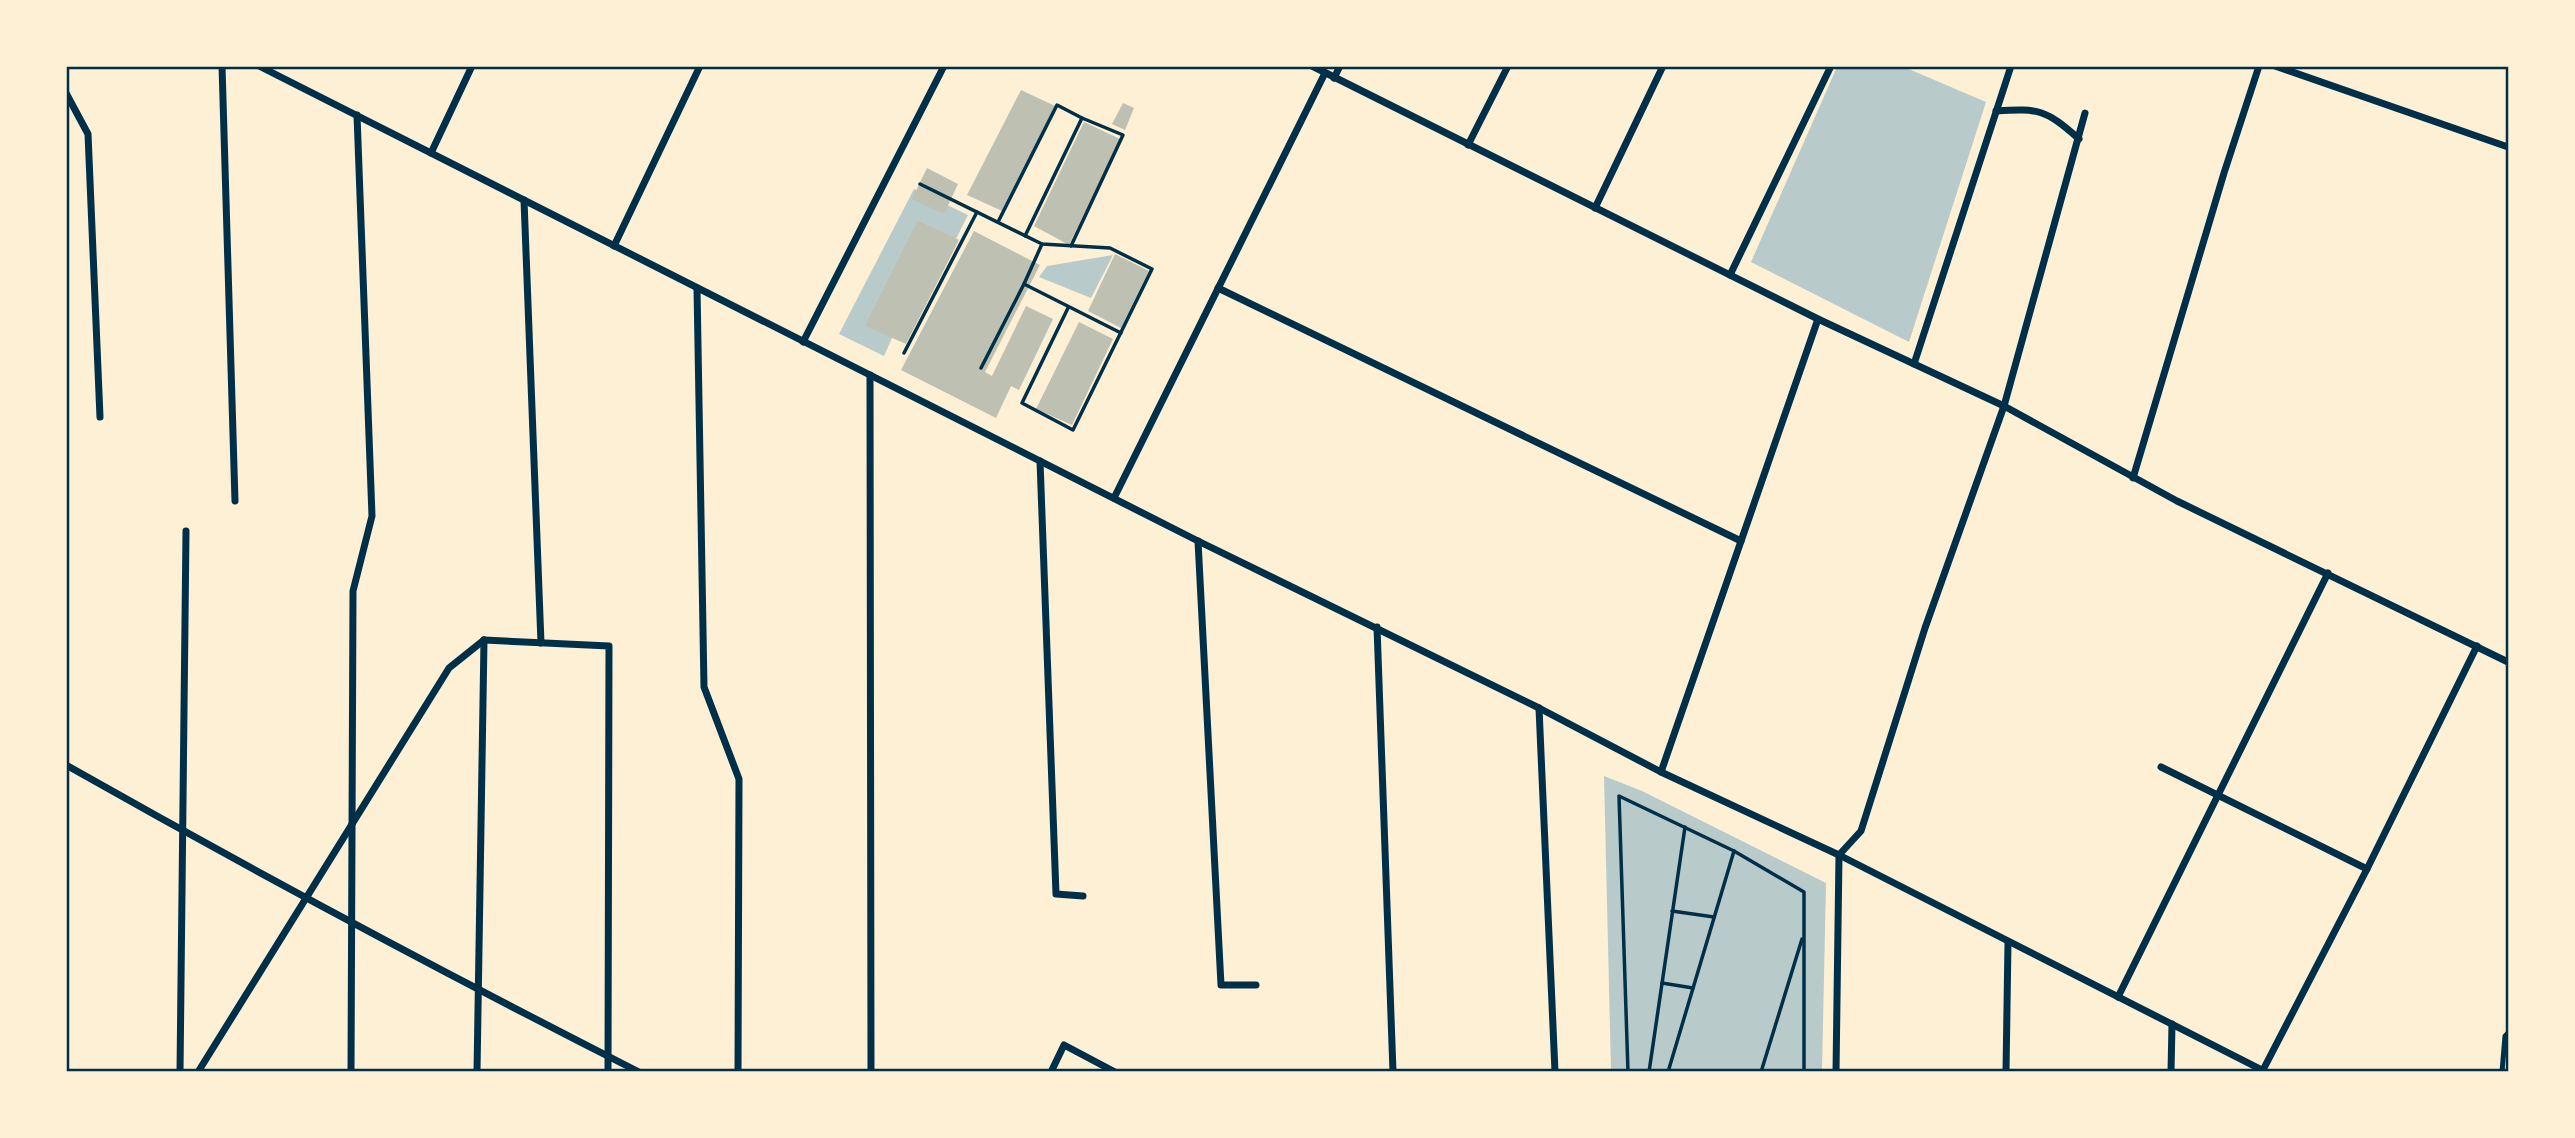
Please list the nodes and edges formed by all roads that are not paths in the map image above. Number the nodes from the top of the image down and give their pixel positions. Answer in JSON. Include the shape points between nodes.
{"nodes":[{"id":1,"x":222,"y":66,"type":"edge"},
{"id":2,"x":259,"y":66,"type":"edge"},
{"id":3,"x":472,"y":66,"type":"edge"},
{"id":4,"x":700,"y":66,"type":"edge"},
{"id":5,"x":944,"y":66,"type":"edge"},
{"id":6,"x":1312,"y":66,"type":"edge"},
{"id":7,"x":1340,"y":66,"type":"edge"},
{"id":8,"x":1508,"y":66,"type":"edge"},
{"id":9,"x":1663,"y":66,"type":"edge"},
{"id":10,"x":1831,"y":66,"type":"edge"},
{"id":11,"x":2011,"y":66,"type":"edge"},
{"id":12,"x":2259,"y":66,"type":"edge"},
{"id":13,"x":2275,"y":66,"type":"edge"},
{"id":14,"x":1325,"y":73,"type":"junction"},
{"id":15,"x":1335,"y":78,"type":"junction"},
{"id":16,"x":66,"y":93,"type":"edge"},
{"id":17,"x":1997,"y":111,"type":"junction"},
{"id":18,"x":2085,"y":113,"type":"dead end"},
{"id":19,"x":357,"y":115,"type":"junction"},
{"id":20,"x":2079,"y":139,"type":"junction"},
{"id":21,"x":1468,"y":145,"type":"junction"},
{"id":22,"x":2508,"y":147,"type":"edge"},
{"id":23,"x":431,"y":153,"type":"junction"},
{"id":24,"x":524,"y":200,"type":"junction"},
{"id":25,"x":1595,"y":208,"type":"junction"},
{"id":26,"x":614,"y":246,"type":"junction"},
{"id":27,"x":1730,"y":275,"type":"junction"},
{"id":28,"x":697,"y":288,"type":"junction"},
{"id":29,"x":1218,"y":288,"type":"junction"},
{"id":30,"x":1818,"y":318,"type":"junction"},
{"id":31,"x":803,"y":342,"type":"junction"},
{"id":32,"x":1914,"y":364,"type":"junction"},
{"id":33,"x":870,"y":375,"type":"junction"},
{"id":34,"x":2004,"y":406,"type":"junction"},
{"id":35,"x":100,"y":417,"type":"dead end"},
{"id":36,"x":1040,"y":461,"type":"junction"},
{"id":37,"x":2133,"y":478,"type":"junction"},
{"id":38,"x":1114,"y":498,"type":"junction"},
{"id":39,"x":234,"y":502,"type":"dead end"},
{"id":40,"x":187,"y":531,"type":"dead end"},
{"id":41,"x":1198,"y":541,"type":"junction"},
{"id":42,"x":1741,"y":541,"type":"junction"},
{"id":43,"x":2328,"y":573,"type":"junction"},
{"id":44,"x":1377,"y":627,"type":"junction"},
{"id":45,"x":484,"y":640,"type":"junction"},
{"id":46,"x":541,"y":643,"type":"junction"},
{"id":47,"x":2477,"y":646,"type":"junction"},
{"id":48,"x":2508,"y":662,"type":"edge"},
{"id":49,"x":1539,"y":708,"type":"junction"},
{"id":50,"x":66,"y":765,"type":"edge"},
{"id":51,"x":2161,"y":767,"type":"dead end"},
{"id":52,"x":1661,"y":772,"type":"junction"},
{"id":53,"x":2218,"y":794,"type":"junction"},
{"id":54,"x":352,"y":823,"type":"junction"},
{"id":55,"x":183,"y":831,"type":"junction"},
{"id":56,"x":1839,"y":855,"type":"junction"},
{"id":57,"x":2367,"y":869,"type":"junction"},
{"id":58,"x":1083,"y":896,"type":"dead end"},
{"id":59,"x":307,"y":897,"type":"junction"},
{"id":60,"x":352,"y":921,"type":"junction"},
{"id":61,"x":2008,"y":942,"type":"junction"},
{"id":62,"x":1256,"y":985,"type":"dead end"},
{"id":63,"x":477,"y":990,"type":"junction"},
{"id":64,"x":2118,"y":997,"type":"junction"},
{"id":65,"x":2172,"y":1024,"type":"junction"},
{"id":66,"x":2508,"y":1033,"type":"edge"},
{"id":67,"x":608,"y":1056,"type":"junction"},
{"id":68,"x":2264,"y":1071,"type":"edge"},
{"id":69,"x":180,"y":1072,"type":"edge"},
{"id":70,"x":198,"y":1072,"type":"edge"},
{"id":71,"x":351,"y":1072,"type":"edge"},
{"id":72,"x":477,"y":1072,"type":"edge"},
{"id":73,"x":608,"y":1072,"type":"edge"},
{"id":74,"x":639,"y":1072,"type":"edge"},
{"id":75,"x":738,"y":1072,"type":"edge"},
{"id":76,"x":871,"y":1072,"type":"edge"},
{"id":77,"x":1051,"y":1072,"type":"edge"},
{"id":78,"x":1115,"y":1072,"type":"edge"},
{"id":79,"x":1393,"y":1072,"type":"edge"},
{"id":80,"x":1555,"y":1072,"type":"edge"},
{"id":81,"x":1836,"y":1072,"type":"edge"},
{"id":82,"x":2006,"y":1072,"type":"edge"},
{"id":83,"x":2171,"y":1072,"type":"edge"},
{"id":84,"x":2502,"y":1072,"type":"edge"}],
"edges":[{"from":1,"to":39,"type":"street"},
{"from":2,"to":19,"type":"street"},
{"from":3,"to":23,"type":"street"},
{"from":4,"to":26,"type":"street"},
{"from":5,"to":31,"type":"street"},
{"from":6,"to":14,"type":"street"},
{"from":7,"to":15,"type":"street"},
{"from":8,"to":21,"type":"street"},
{"from":9,"to":25,"type":"street"},
{"from":10,"to":27,"type":"street"},
{"from":11,"to":17,"type":"street"},
{"from":12,"to":37,"type":"street"},
{"from":13,"to":22,"type":"street"},
{"from":14,"to":15,"type":"street"},
{"from":14,"to":29,"type":"street"},
{"from":15,"to":21,"type":"street"},
{"from":16,"to":35,"type":"street","via":[[88,134]]},
{"from":17,"to":20,"type":"street","via":[[2039,111]]},
{"from":17,"to":32,"type":"street"},
{"from":18,"to":20,"type":"street"},
{"from":19,"to":23,"type":"street"},
{"from":19,"to":54,"type":"street","via":[[372,516],[353,590]]},
{"from":20,"to":34,"type":"street"},
{"from":21,"to":25,"type":"street"},
{"from":23,"to":24,"type":"street"},
{"from":24,"to":26,"type":"street"},
{"from":24,"to":46,"type":"street"},
{"from":25,"to":27,"type":"street"},
{"from":26,"to":28,"type":"street"},
{"from":27,"to":30,"type":"street"},
{"from":28,"to":31,"type":"street"},
{"from":28,"to":75,"type":"street","via":[[705,687],[739,779]]},
{"from":29,"to":38,"type":"street"},
{"from":29,"to":42,"type":"street"},
{"from":30,"to":32,"type":"street"},
{"from":30,"to":42,"type":"street"},
{"from":31,"to":33,"type":"street"},
{"from":32,"to":34,"type":"street"},
{"from":33,"to":36,"type":"street"},
{"from":33,"to":76,"type":"street"},
{"from":34,"to":37,"type":"street"},
{"from":34,"to":56,"type":"street","via":[[1925,628],[1861,831]]},
{"from":36,"to":38,"type":"street"},
{"from":36,"to":58,"type":"street","via":[[1056,894]]},
{"from":37,"to":43,"type":"street"},
{"from":38,"to":41,"type":"street"},
{"from":40,"to":55,"type":"street"},
{"from":41,"to":44,"type":"street"},
{"from":41,"to":62,"type":"street","via":[[1221,985]]},
{"from":42,"to":52,"type":"street"},
{"from":43,"to":47,"type":"street"},
{"from":43,"to":53,"type":"street"},
{"from":44,"to":49,"type":"street"},
{"from":44,"to":79,"type":"street"},
{"from":45,"to":46,"type":"street"},
{"from":45,"to":54,"type":"street","via":[[449,668]]},
{"from":45,"to":63,"type":"street"},
{"from":46,"to":67,"type":"street","via":[[609,646]]},
{"from":47,"to":48,"type":"street"},
{"from":47,"to":57,"type":"street"},
{"from":49,"to":52,"type":"street"},
{"from":49,"to":80,"type":"street"},
{"from":50,"to":55,"type":"street"},
{"from":51,"to":53,"type":"street"},
{"from":52,"to":56,"type":"street"},
{"from":53,"to":57,"type":"street"},
{"from":53,"to":64,"type":"street"},
{"from":54,"to":59,"type":"street"},
{"from":54,"to":60,"type":"street"},
{"from":55,"to":59,"type":"street"},
{"from":55,"to":69,"type":"street"},
{"from":56,"to":61,"type":"street"},
{"from":56,"to":81,"type":"street"},
{"from":57,"to":68,"type":"street"},
{"from":59,"to":60,"type":"street"},
{"from":59,"to":70,"type":"street"},
{"from":60,"to":63,"type":"street"},
{"from":60,"to":71,"type":"street"},
{"from":61,"to":64,"type":"street"},
{"from":61,"to":82,"type":"street"},
{"from":63,"to":67,"type":"street"},
{"from":63,"to":72,"type":"street"},
{"from":64,"to":65,"type":"street"},
{"from":65,"to":68,"type":"street"},
{"from":65,"to":83,"type":"street"},
{"from":66,"to":84,"type":"lane"},
{"from":67,"to":73,"type":"street"},
{"from":67,"to":74,"type":"street"},
{"from":77,"to":78,"type":"street","via":[[1064,1045]]}]}
